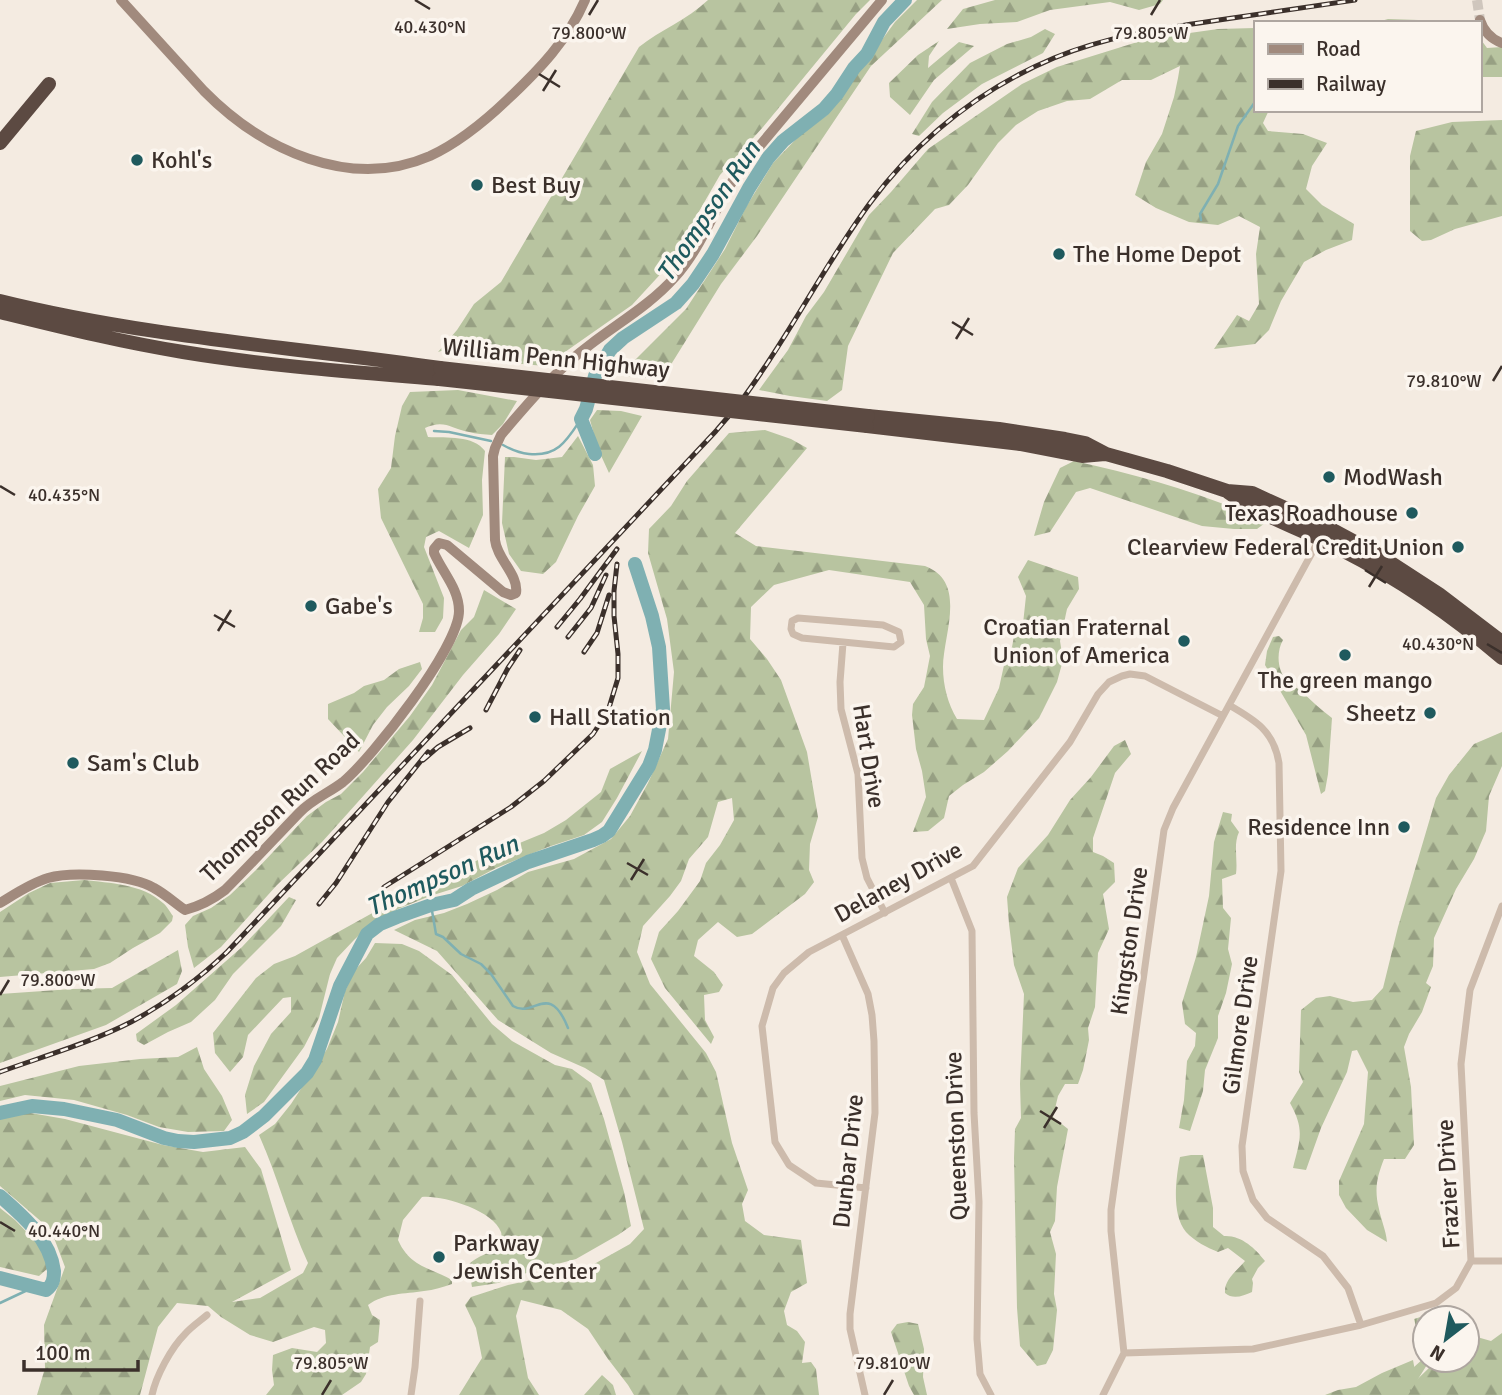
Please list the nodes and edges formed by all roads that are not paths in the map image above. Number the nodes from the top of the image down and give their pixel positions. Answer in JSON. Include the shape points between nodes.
{"nodes":[{"id":1,"x":121,"y":0,"type":"edge"},
{"id":2,"x":585,"y":0,"type":"edge"},
{"id":3,"x":882,"y":0,"type":"edge"},
{"id":4,"x":1481,"y":22,"type":"edge"},
{"id":5,"x":1502,"y":43,"type":"edge"},
{"id":6,"x":49,"y":84,"type":"dead end"},
{"id":7,"x":0,"y":143,"type":"edge"},
{"id":8,"x":3,"y":304,"type":"edge"},
{"id":9,"x":1323,"y":533,"type":"junction"},
{"id":10,"x":1502,"y":642,"type":"edge"},
{"id":11,"x":843,"y":643,"type":"junction"},
{"id":12,"x":1502,"y":658,"type":"edge"},
{"id":13,"x":1229,"y":705,"type":"junction"},
{"id":14,"x":1223,"y":716,"type":"junction"},
{"id":15,"x":951,"y":878,"type":"junction"},
{"id":16,"x":0,"y":903,"type":"edge"},
{"id":17,"x":1502,"y":906,"type":"edge"},
{"id":18,"x":885,"y":913,"type":"junction"},
{"id":19,"x":842,"y":936,"type":"junction"},
{"id":20,"x":866,"y":1188,"type":"junction"},
{"id":21,"x":1471,"y":1261,"type":"junction"},
{"id":22,"x":1502,"y":1261,"type":"edge"},
{"id":23,"x":420,"y":1301,"type":"dead end"},
{"id":24,"x":207,"y":1315,"type":"dead end"},
{"id":25,"x":1361,"y":1325,"type":"junction"},
{"id":26,"x":1124,"y":1353,"type":"junction"},
{"id":27,"x":152,"y":1395,"type":"edge"},
{"id":28,"x":411,"y":1395,"type":"edge"},
{"id":29,"x":865,"y":1395,"type":"edge"},
{"id":30,"x":991,"y":1395,"type":"edge"},
{"id":31,"x":1103,"y":1395,"type":"edge"}],
"edges":[{"from":1,"to":2,"type":"street","via":[[216,103],[242,124],[299,155],[357,169],[419,160],[475,129],[551,57]]},
{"from":3,"to":16,"type":"street","name":"Thompson Run Road","via":[[741,167],[674,278],[651,301],[562,368],[501,435],[493,456],[495,540],[516,593],[503,592],[447,545],[436,546],[434,553],[457,594],[459,618],[424,683],[348,777],[307,805],[225,890],[201,905],[185,910],[152,886],[71,874],[50,877]]},
{"from":4,"to":5,"type":"street"},
{"from":6,"to":7,"type":"highway"},
{"from":8,"to":9,"type":"highway","name":"William Penn Highway","bridge":true,"via":[[108,338],[185,353],[439,374],[867,421],[1082,456],[1106,454],[1227,491],[1247,506]]},
{"from":9,"to":10,"type":"highway","name":"William Penn Highway","via":[[1379,555]]},
{"from":9,"to":12,"type":"highway","name":"William Penn Highway","via":[[1452,618]]},
{"from":9,"to":13,"type":"street","name":"Kingston Drive"},
{"from":11,"to":11,"type":"street","via":[[894,647],[901,642],[899,632],[883,625],[792,621],[793,634],[802,638]]},
{"from":11,"to":18,"type":"street","name":"Hart Drive","via":[[841,709],[858,774],[862,858]]},
{"from":13,"to":14,"type":"street","name":"Kingston Drive"},
{"from":13,"to":25,"type":"street","name":"Gilmore Drive","via":[[1266,731],[1279,763],[1281,871],[1242,1146],[1243,1171],[1267,1218],[1323,1256],[1348,1288]]},
{"from":14,"to":15,"type":"street","name":"Delaney Drive","via":[[1152,678],[1130,674],[1115,678],[1098,694],[1070,741],[987,849],[973,866]]},
{"from":14,"to":26,"type":"street","name":"Kingston Drive","via":[[1170,815],[1163,838],[1111,1210]]},
{"from":15,"to":18,"type":"street","name":"Delaney Drive"},
{"from":15,"to":30,"type":"street","name":"Queenston Drive","via":[[972,931],[979,1202],[976,1339],[980,1374]]},
{"from":17,"to":21,"type":"street","name":"Frazier Drive","via":[[1470,990],[1461,1064]]},
{"from":18,"to":19,"type":"street","name":"Delaney Drive"},
{"from":19,"to":20,"type":"street","name":"Dunbar Drive","via":[[873,1015],[875,1114]]},
{"from":19,"to":20,"type":"street","name":"Delaney Drive","via":[[809,952],[784,972],[773,988],[762,1026],[775,1143],[789,1165],[816,1183]]},
{"from":20,"to":29,"type":"street","name":"Dunbar Drive","via":[[850,1314]]},
{"from":21,"to":22,"type":"street"},
{"from":21,"to":25,"type":"street","name":"Frazier Drive","via":[[1456,1288],[1436,1303]]},
{"from":23,"to":28,"type":"street"},
{"from":24,"to":27,"type":"street","via":[[184,1334],[168,1357]]},
{"from":25,"to":26,"type":"street","name":"Frazier Drive","via":[[1253,1349]]},
{"from":26,"to":31,"type":"street"}]}
